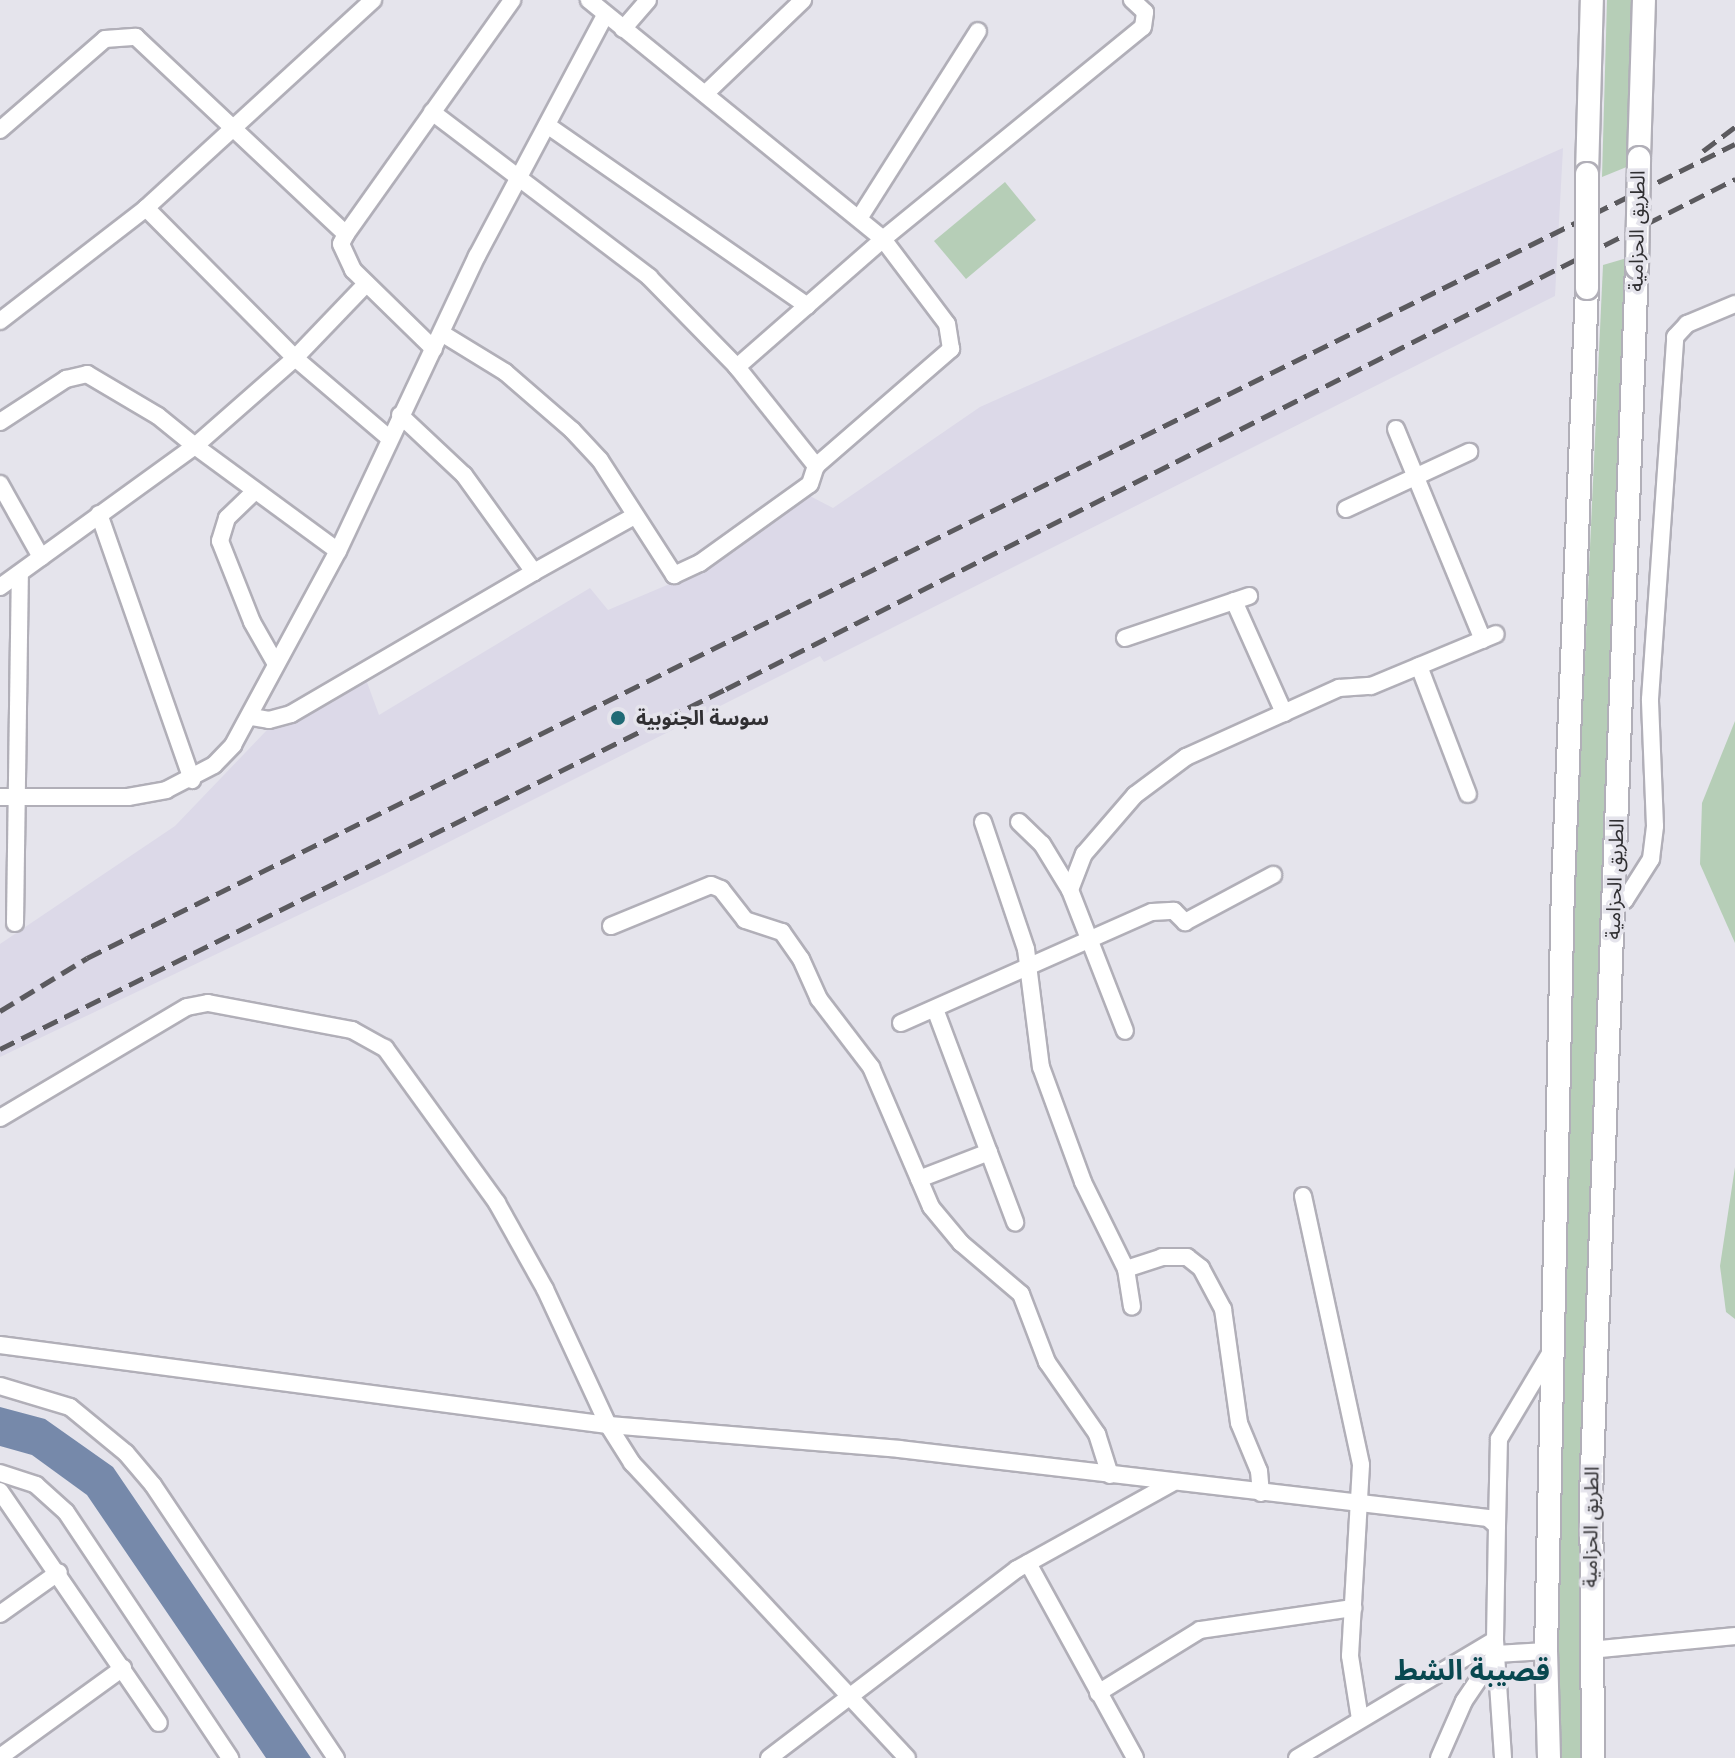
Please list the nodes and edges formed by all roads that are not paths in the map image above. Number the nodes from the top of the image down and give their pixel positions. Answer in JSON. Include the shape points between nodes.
{"nodes":[{"id":1,"x":373,"y":0,"type":"edge"},
{"id":2,"x":512,"y":0,"type":"edge"},
{"id":3,"x":589,"y":0,"type":"edge"},
{"id":4,"x":648,"y":0,"type":"edge"},
{"id":5,"x":803,"y":0,"type":"edge"},
{"id":6,"x":1132,"y":0,"type":"edge"},
{"id":7,"x":1592,"y":0,"type":"edge"},
{"id":8,"x":1644,"y":0,"type":"edge"},
{"id":9,"x":605,"y":15,"type":"junction"},
{"id":10,"x":623,"y":29,"type":"junction"},
{"id":11,"x":978,"y":31,"type":"dead end"},
{"id":12,"x":705,"y":94,"type":"junction"},
{"id":13,"x":432,"y":112,"type":"junction"},
{"id":14,"x":547,"y":125,"type":"junction"},
{"id":15,"x":232,"y":127,"type":"junction"},
{"id":16,"x":0,"y":130,"type":"edge"},
{"id":17,"x":517,"y":179,"type":"junction"},
{"id":18,"x":146,"y":208,"type":"junction"},
{"id":19,"x":860,"y":217,"type":"junction"},
{"id":20,"x":346,"y":234,"type":"junction"},
{"id":21,"x":883,"y":239,"type":"junction"},
{"id":22,"x":366,"y":284,"type":"junction"},
{"id":23,"x":1735,"y":304,"type":"edge"},
{"id":24,"x":807,"y":306,"type":"junction"},
{"id":25,"x":0,"y":321,"type":"edge"},
{"id":26,"x":443,"y":334,"type":"junction"},
{"id":27,"x":434,"y":349,"type":"junction"},
{"id":28,"x":295,"y":358,"type":"junction"},
{"id":29,"x":737,"y":367,"type":"junction"},
{"id":30,"x":400,"y":415,"type":"junction"},
{"id":31,"x":0,"y":422,"type":"edge"},
{"id":32,"x":1396,"y":429,"type":"dead end"},
{"id":33,"x":389,"y":438,"type":"junction"},
{"id":34,"x":195,"y":446,"type":"junction"},
{"id":35,"x":1469,"y":452,"type":"dead end"},
{"id":36,"x":816,"y":466,"type":"junction"},
{"id":37,"x":1416,"y":478,"type":"junction"},
{"id":38,"x":0,"y":484,"type":"edge"},
{"id":39,"x":255,"y":491,"type":"junction"},
{"id":40,"x":1346,"y":509,"type":"dead end"},
{"id":41,"x":99,"y":514,"type":"junction"},
{"id":42,"x":634,"y":516,"type":"junction"},
{"id":43,"x":338,"y":551,"type":"junction"},
{"id":44,"x":41,"y":557,"type":"junction"},
{"id":45,"x":534,"y":572,"type":"junction"},
{"id":46,"x":20,"y":575,"type":"junction"},
{"id":47,"x":0,"y":587,"type":"edge"},
{"id":48,"x":1125,"y":638,"type":"dead end"},
{"id":49,"x":276,"y":664,"type":"junction"},
{"id":50,"x":1419,"y":666,"type":"junction"},
{"id":51,"x":1284,"y":713,"type":"junction"},
{"id":52,"x":252,"y":717,"type":"junction"},
{"id":53,"x":192,"y":780,"type":"junction"},
{"id":54,"x":1468,"y":794,"type":"dead end"},
{"id":55,"x":7,"y":798,"type":"edge"},
{"id":56,"x":983,"y":822,"type":"dead end"},
{"id":57,"x":1019,"y":822,"type":"dead end"},
{"id":58,"x":1273,"y":875,"type":"dead end"},
{"id":59,"x":1070,"y":890,"type":"junction"},
{"id":60,"x":1614,"y":902,"type":"junction"},
{"id":61,"x":15,"y":923,"type":"dead end"},
{"id":62,"x":611,"y":926,"type":"dead end"},
{"id":63,"x":1092,"y":940,"type":"junction"},
{"id":64,"x":1027,"y":970,"type":"junction"},
{"id":65,"x":935,"y":1009,"type":"junction"},
{"id":66,"x":901,"y":1023,"type":"dead end"},
{"id":67,"x":1125,"y":1031,"type":"dead end"},
{"id":68,"x":0,"y":1118,"type":"edge"},
{"id":69,"x":989,"y":1152,"type":"junction"},
{"id":70,"x":919,"y":1179,"type":"junction"},
{"id":71,"x":1303,"y":1196,"type":"dead end"},
{"id":72,"x":1015,"y":1222,"type":"dead end"},
{"id":73,"x":1126,"y":1269,"type":"junction"},
{"id":74,"x":1132,"y":1307,"type":"dead end"},
{"id":75,"x":0,"y":1345,"type":"edge"},
{"id":76,"x":1552,"y":1350,"type":"junction"},
{"id":77,"x":0,"y":1386,"type":"edge"},
{"id":78,"x":608,"y":1425,"type":"junction"},
{"id":79,"x":0,"y":1473,"type":"edge"},
{"id":80,"x":1110,"y":1475,"type":"junction"},
{"id":81,"x":1172,"y":1483,"type":"junction"},
{"id":82,"x":0,"y":1491,"type":"edge"},
{"id":83,"x":1261,"y":1493,"type":"junction"},
{"id":84,"x":1360,"y":1503,"type":"junction"},
{"id":85,"x":1497,"y":1526,"type":"junction"},
{"id":86,"x":1028,"y":1563,"type":"junction"},
{"id":87,"x":59,"y":1572,"type":"junction"},
{"id":88,"x":1353,"y":1608,"type":"junction"},
{"id":89,"x":0,"y":1614,"type":"edge"},
{"id":90,"x":1735,"y":1636,"type":"edge"},
{"id":91,"x":1496,"y":1647,"type":"junction"},
{"id":92,"x":1590,"y":1650,"type":"junction"},
{"id":93,"x":1546,"y":1651,"type":"junction"},
{"id":94,"x":123,"y":1668,"type":"junction"},
{"id":95,"x":1098,"y":1693,"type":"junction"},
{"id":96,"x":851,"y":1696,"type":"junction"},
{"id":97,"x":1360,"y":1719,"type":"junction"},
{"id":98,"x":159,"y":1723,"type":"dead end"},
{"id":99,"x":0,"y":1757,"type":"edge"},
{"id":100,"x":230,"y":1758,"type":"edge"},
{"id":101,"x":336,"y":1758,"type":"edge"},
{"id":102,"x":769,"y":1758,"type":"edge"},
{"id":103,"x":907,"y":1758,"type":"edge"},
{"id":104,"x":1135,"y":1758,"type":"edge"},
{"id":105,"x":1297,"y":1758,"type":"edge"},
{"id":106,"x":1439,"y":1758,"type":"edge"},
{"id":107,"x":1503,"y":1758,"type":"edge"},
{"id":108,"x":1549,"y":1758,"type":"edge"},
{"id":109,"x":1593,"y":1758,"type":"edge"}],
"edges":[{"from":1,"to":15,"type":"street"},
{"from":2,"to":13,"type":"street"},
{"from":3,"to":9,"type":"street"},
{"from":4,"to":10,"type":"street"},
{"from":5,"to":12,"type":"street"},
{"from":6,"to":21,"type":"street","via":[[1145,12],[1143,27]]},
{"from":7,"to":76,"type":"highway","bridge":true},
{"from":8,"to":60,"type":"highway","name":"الطريق الحزامية","bridge":true},
{"from":9,"to":10,"type":"street"},
{"from":9,"to":14,"type":"street"},
{"from":10,"to":12,"type":"street"},
{"from":11,"to":19,"type":"street"},
{"from":12,"to":19,"type":"street"},
{"from":13,"to":17,"type":"street"},
{"from":13,"to":20,"type":"street"},
{"from":14,"to":17,"type":"street"},
{"from":14,"to":24,"type":"street"},
{"from":15,"to":16,"type":"street","via":[[136,37],[121,34],[105,39]]},
{"from":15,"to":18,"type":"street"},
{"from":15,"to":20,"type":"street"},
{"from":17,"to":26,"type":"street"},
{"from":17,"to":29,"type":"street","via":[[649,277]]},
{"from":18,"to":25,"type":"street"},
{"from":18,"to":28,"type":"street"},
{"from":19,"to":21,"type":"street"},
{"from":20,"to":22,"type":"street","via":[[344,255]]},
{"from":21,"to":24,"type":"street"},
{"from":21,"to":36,"type":"street","via":[[947,324],[951,349]]},
{"from":22,"to":27,"type":"street"},
{"from":22,"to":28,"type":"street"},
{"from":23,"to":60,"type":"street","via":[[1687,324],[1675,337],[1650,699],[1655,826],[1651,859],[1625,900]]},
{"from":24,"to":29,"type":"street"},
{"from":26,"to":27,"type":"street"},
{"from":26,"to":42,"type":"street","via":[[505,372],[572,430],[600,460]]},
{"from":27,"to":30,"type":"street"},
{"from":28,"to":33,"type":"street"},
{"from":28,"to":34,"type":"street"},
{"from":29,"to":36,"type":"street"},
{"from":30,"to":33,"type":"street"},
{"from":30,"to":45,"type":"street","via":[[464,475]]},
{"from":31,"to":34,"type":"street","via":[[66,379],[87,374],[158,416]]},
{"from":32,"to":37,"type":"street"},
{"from":33,"to":43,"type":"street"},
{"from":34,"to":39,"type":"street"},
{"from":34,"to":41,"type":"street"},
{"from":35,"to":37,"type":"street"},
{"from":36,"to":42,"type":"street","via":[[810,484],[679,574],[667,571]]},
{"from":37,"to":40,"type":"street"},
{"from":37,"to":50,"type":"street","via":[[1490,637]]},
{"from":38,"to":44,"type":"street"},
{"from":39,"to":43,"type":"street"},
{"from":39,"to":49,"type":"street","via":[[227,518],[220,541],[252,622]]},
{"from":41,"to":44,"type":"street"},
{"from":41,"to":53,"type":"street"},
{"from":42,"to":45,"type":"street"},
{"from":43,"to":49,"type":"street"},
{"from":44,"to":46,"type":"street"},
{"from":45,"to":52,"type":"street","via":[[291,714],[269,720]]},
{"from":46,"to":47,"type":"street"},
{"from":46,"to":55,"type":"street"},
{"from":48,"to":51,"type":"street","via":[[1242,598]]},
{"from":49,"to":52,"type":"street"},
{"from":50,"to":51,"type":"street","via":[[1371,686],[1339,688]]},
{"from":50,"to":54,"type":"street"},
{"from":51,"to":59,"type":"street","via":[[1186,757],[1135,795],[1084,854]]},
{"from":52,"to":53,"type":"street","via":[[214,765]]},
{"from":53,"to":55,"type":"street","via":[[128,797]]},
{"from":55,"to":61,"type":"street"},
{"from":56,"to":64,"type":"street","via":[[1010,892]]},
{"from":57,"to":59,"type":"street","via":[[1042,844]]},
{"from":58,"to":63,"type":"street","via":[[1185,922],[1166,909]]},
{"from":59,"to":63,"type":"street"},
{"from":60,"to":92,"type":"highway","name":"الطريق الحزامية"},
{"from":62,"to":70,"type":"street","via":[[711,885],[721,889],[745,920],[782,932],[819,999],[871,1067]]},
{"from":63,"to":64,"type":"street"},
{"from":63,"to":67,"type":"street"},
{"from":64,"to":65,"type":"street"},
{"from":64,"to":73,"type":"street","via":[[1041,1067],[1083,1182]]},
{"from":65,"to":66,"type":"street"},
{"from":65,"to":69,"type":"street"},
{"from":68,"to":78,"type":"street","via":[[197,1005],[352,1030],[385,1048],[403,1068],[484,1182],[545,1289]]},
{"from":69,"to":70,"type":"street"},
{"from":69,"to":72,"type":"street"},
{"from":70,"to":80,"type":"street","via":[[931,1207],[961,1243],[1021,1294],[1047,1362],[1097,1434]]},
{"from":71,"to":84,"type":"street","via":[[1361,1465]]},
{"from":73,"to":74,"type":"street"},
{"from":73,"to":83,"type":"street","via":[[1162,1257],[1187,1257],[1201,1268],[1223,1309],[1239,1423],[1259,1471]]},
{"from":75,"to":78,"type":"street"},
{"from":76,"to":85,"type":"street","via":[[1499,1439]]},
{"from":76,"to":93,"type":"highway"},
{"from":77,"to":101,"type":"street","via":[[70,1407],[126,1453],[153,1485]]},
{"from":78,"to":80,"type":"street","via":[[899,1449]]},
{"from":78,"to":96,"type":"street","via":[[632,1463],[699,1539]]},
{"from":79,"to":100,"type":"street","via":[[36,1485],[66,1512]]},
{"from":80,"to":81,"type":"street"},
{"from":81,"to":83,"type":"street"},
{"from":81,"to":86,"type":"street"},
{"from":82,"to":87,"type":"street"},
{"from":83,"to":84,"type":"street"},
{"from":84,"to":85,"type":"street","via":[[1488,1518]]},
{"from":84,"to":88,"type":"street"},
{"from":85,"to":91,"type":"street"},
{"from":86,"to":95,"type":"street"},
{"from":86,"to":96,"type":"street"},
{"from":87,"to":89,"type":"street"},
{"from":87,"to":94,"type":"street"},
{"from":88,"to":95,"type":"street","via":[[1200,1630]]},
{"from":88,"to":97,"type":"street","via":[[1350,1656]]},
{"from":90,"to":92,"type":"street"},
{"from":91,"to":93,"type":"street"},
{"from":91,"to":97,"type":"street"},
{"from":91,"to":106,"type":"street"},
{"from":91,"to":107,"type":"street"},
{"from":92,"to":109,"type":"highway","name":"الطريق الحزامية"},
{"from":93,"to":108,"type":"highway"},
{"from":94,"to":98,"type":"street"},
{"from":94,"to":99,"type":"street"},
{"from":95,"to":104,"type":"street"},
{"from":96,"to":102,"type":"street"},
{"from":96,"to":103,"type":"street"},
{"from":97,"to":105,"type":"street"}]}
